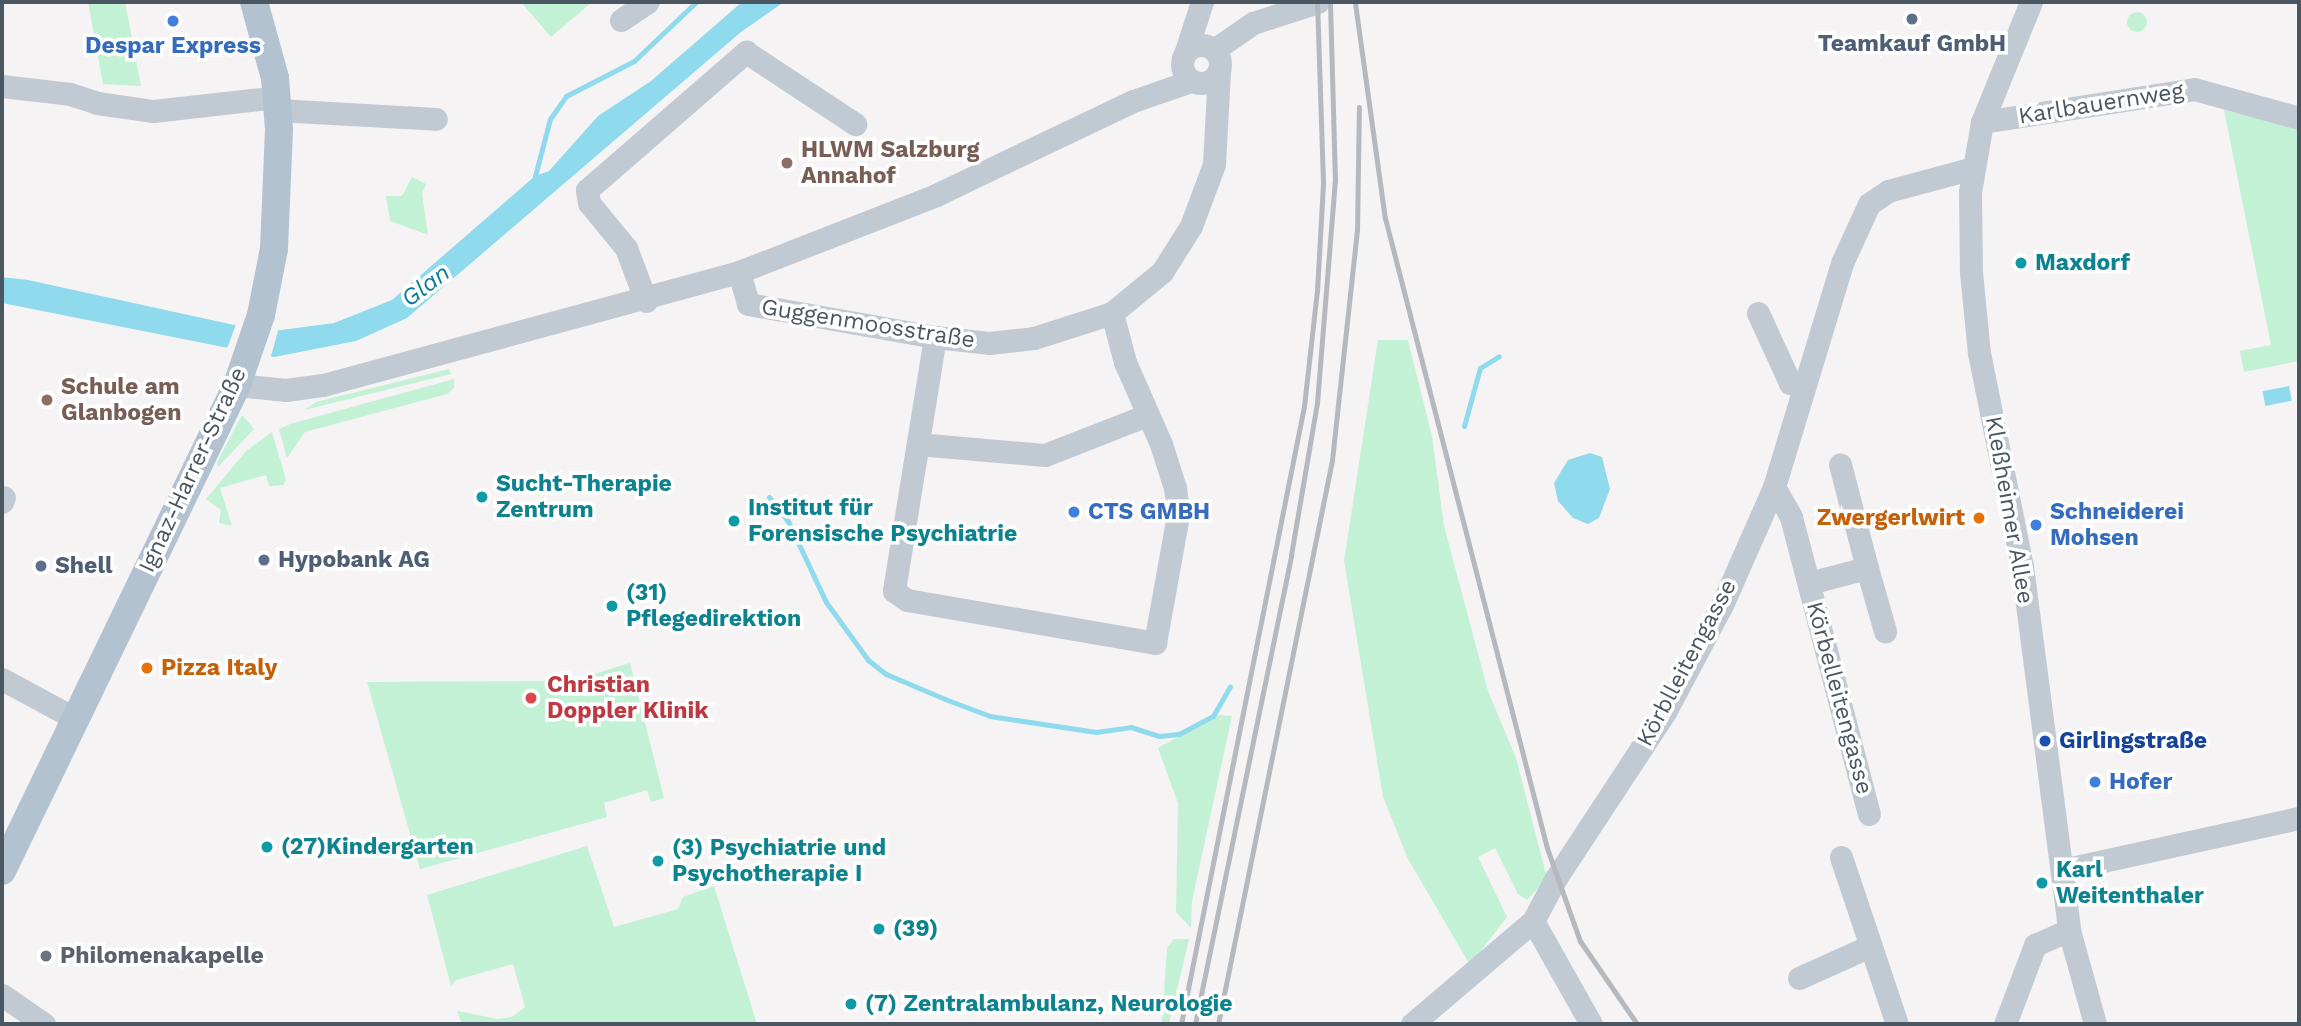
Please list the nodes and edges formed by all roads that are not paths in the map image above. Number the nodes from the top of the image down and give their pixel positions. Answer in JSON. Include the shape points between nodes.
{"nodes":[{"id":1,"x":254,"y":2,"type":"edge"},
{"id":2,"x":648,"y":2,"type":"edge"},
{"id":3,"x":1202,"y":2,"type":"edge"},
{"id":4,"x":1318,"y":2,"type":"edge"},
{"id":5,"x":2031,"y":2,"type":"edge"},
{"id":6,"x":621,"y":20,"type":"dead end"},
{"id":7,"x":1202,"y":61,"type":"junction"},
{"id":8,"x":2,"y":86,"type":"edge"},
{"id":9,"x":277,"y":103,"type":"junction"},
{"id":10,"x":2299,"y":118,"type":"edge"},
{"id":11,"x":436,"y":119,"type":"dead end"},
{"id":12,"x":1982,"y":122,"type":"junction"},
{"id":13,"x":855,"y":124,"type":"dead end"},
{"id":14,"x":1973,"y":168,"type":"junction"},
{"id":15,"x":739,"y":272,"type":"junction"},
{"id":16,"x":646,"y":301,"type":"junction"},
{"id":17,"x":1112,"y":313,"type":"junction"},
{"id":18,"x":1758,"y":313,"type":"dead end"},
{"id":19,"x":935,"y":337,"type":"junction"},
{"id":20,"x":241,"y":375,"type":"junction"},
{"id":21,"x":1802,"y":386,"type":"junction"},
{"id":22,"x":1147,"y":415,"type":"junction"},
{"id":23,"x":918,"y":444,"type":"junction"},
{"id":24,"x":1840,"y":464,"type":"dead end"},
{"id":25,"x":1773,"y":487,"type":"junction"},
{"id":26,"x":1867,"y":568,"type":"junction"},
{"id":27,"x":1809,"y":583,"type":"junction"},
{"id":28,"x":1885,"y":631,"type":"dead end"},
{"id":29,"x":2,"y":679,"type":"edge"},
{"id":30,"x":74,"y":718,"type":"junction"},
{"id":31,"x":1869,"y":814,"type":"dead end"},
{"id":32,"x":2299,"y":818,"type":"edge"},
{"id":33,"x":1841,"y":857,"type":"dead end"},
{"id":34,"x":2062,"y":870,"type":"junction"},
{"id":35,"x":2,"y":871,"type":"edge"},
{"id":36,"x":1533,"y":921,"type":"junction"},
{"id":37,"x":2069,"y":930,"type":"junction"},
{"id":38,"x":1870,"y":946,"type":"junction"},
{"id":39,"x":1799,"y":978,"type":"dead end"},
{"id":40,"x":2,"y":995,"type":"edge"},
{"id":41,"x":44,"y":1024,"type":"edge"},
{"id":42,"x":1412,"y":1024,"type":"edge"},
{"id":43,"x":1591,"y":1024,"type":"edge"},
{"id":44,"x":1897,"y":1024,"type":"edge"},
{"id":45,"x":2005,"y":1024,"type":"edge"},
{"id":46,"x":2095,"y":1024,"type":"edge"}],
"edges":[{"from":1,"to":9,"type":"main road","name":"Ignaz-Harrer-Straße"},
{"from":2,"to":6,"type":"street"},
{"from":3,"to":7,"type":"street"},
{"from":4,"to":7,"type":"street","name":"Guggenmoosstraße","via":[[1272,15]]},
{"from":5,"to":12,"type":"street","name":"Kleßheimer Allee"},
{"from":7,"to":15,"type":"street","name":"Guggenmoosstraße","via":[[1133,102],[936,195]]},
{"from":7,"to":17,"type":"street","name":"Guggenmoosstraße","via":[[1216,108],[1214,163],[1192,226],[1162,272]]},
{"from":8,"to":9,"type":"street","via":[[153,111]]},
{"from":9,"to":11,"type":"street"},
{"from":9,"to":20,"type":"main road","name":"Ignaz-Harrer-Straße","via":[[274,249],[261,316]]},
{"from":10,"to":12,"type":"street","name":"Karlbauernweg","via":[[2194,89]]},
{"from":12,"to":14,"type":"street","name":"Kleßheimer Allee"},
{"from":13,"to":16,"type":"street","via":[[746,52],[587,190],[586,196],[626,248]]},
{"from":14,"to":21,"type":"street","name":"Körblleitengasse","via":[[1947,171],[1888,191],[1869,204],[1842,263]]},
{"from":14,"to":34,"type":"street","name":"Kleßheimer Allee","via":[[1971,272],[1979,353],[2022,566]]},
{"from":15,"to":16,"type":"street","name":"Guggenmoosstraße"},
{"from":15,"to":19,"type":"street","name":"Guggenmoosstraße","via":[[748,304]]},
{"from":16,"to":20,"type":"street","name":"Guggenmoosstraße","via":[[323,385],[286,390]]},
{"from":17,"to":19,"type":"street","name":"Guggenmoosstraße","via":[[1034,338],[989,343]]},
{"from":17,"to":22,"type":"street","via":[[1125,362]]},
{"from":18,"to":21,"type":"street","via":[[1790,383]]},
{"from":19,"to":23,"type":"street"},
{"from":20,"to":30,"type":"main road","name":"Ignaz-Harrer-Straße"},
{"from":21,"to":25,"type":"street","name":"Körblleitengasse"},
{"from":22,"to":23,"type":"street","via":[[1045,455]]},
{"from":22,"to":23,"type":"street","via":[[1170,467],[1178,515],[1155,643],[899,598],[893,582]]},
{"from":24,"to":26,"type":"street"},
{"from":25,"to":27,"type":"street","name":"Körbelleitengasse","via":[[1791,517]]},
{"from":25,"to":36,"type":"street","name":"Körblleitengasse","via":[[1722,605],[1665,712],[1556,878]]},
{"from":26,"to":27,"type":"street","name":"Körbelleitengasse"},
{"from":26,"to":28,"type":"street"},
{"from":27,"to":31,"type":"street","name":"Körbelleitengasse"},
{"from":29,"to":30,"type":"street"},
{"from":30,"to":35,"type":"main road","name":"Ignaz-Harrer-Straße"},
{"from":32,"to":34,"type":"street"},
{"from":33,"to":38,"type":"street"},
{"from":34,"to":37,"type":"street","name":"Kleßheimer Allee"},
{"from":36,"to":42,"type":"street"},
{"from":36,"to":43,"type":"street"},
{"from":37,"to":45,"type":"street","via":[[2035,945]]},
{"from":37,"to":46,"type":"street","name":"Kleßheimer Allee"},
{"from":38,"to":39,"type":"street"},
{"from":38,"to":44,"type":"street"},
{"from":40,"to":41,"type":"street"}]}
